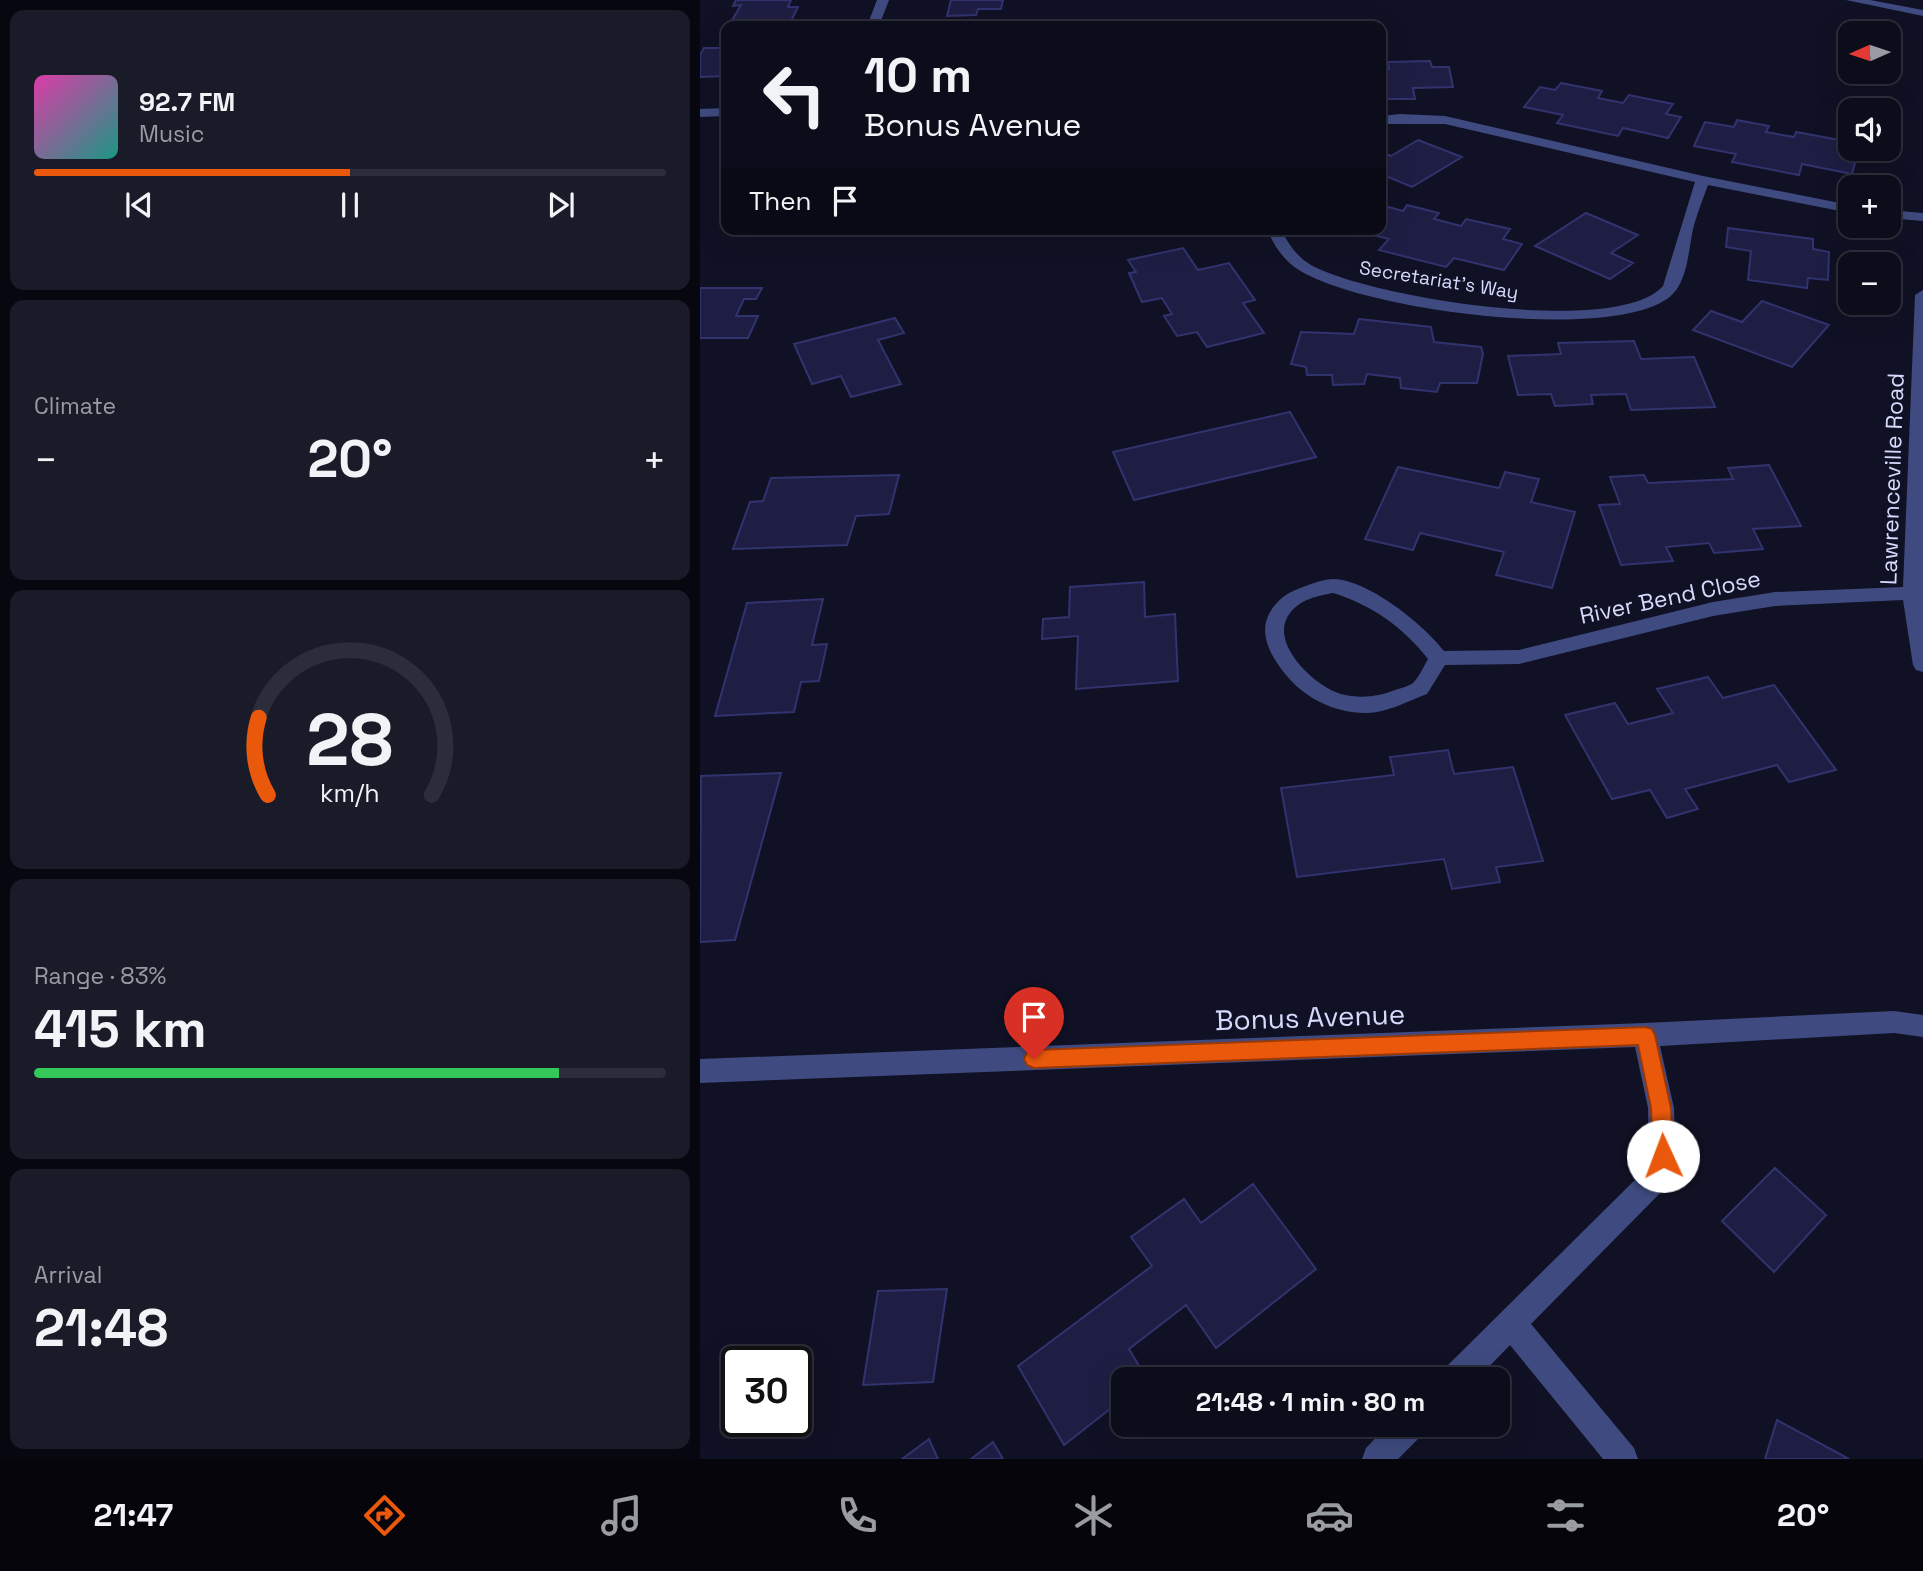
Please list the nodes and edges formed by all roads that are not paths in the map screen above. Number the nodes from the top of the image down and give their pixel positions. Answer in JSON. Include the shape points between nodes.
{"nodes":[{"id":1,"x":883,"y":0,"type":"edge"},
{"id":2,"x":1852,"y":0,"type":"edge"},
{"id":3,"x":1923,"y":13,"type":"edge"},
{"id":4,"x":875,"y":21,"type":"edge"},
{"id":5,"x":721,"y":112,"type":"edge"},
{"id":6,"x":700,"y":113,"type":"edge"},
{"id":7,"x":1386,"y":120,"type":"edge"},
{"id":8,"x":1703,"y":180,"type":"junction"},
{"id":9,"x":1838,"y":207,"type":"edge"},
{"id":10,"x":1901,"y":215,"type":"edge"},
{"id":11,"x":1923,"y":217,"type":"edge"},
{"id":12,"x":1276,"y":235,"type":"edge"},
{"id":13,"x":1923,"y":295,"type":"edge"},
{"id":14,"x":1912,"y":593,"type":"junction"},
{"id":15,"x":1439,"y":658,"type":"junction"},
{"id":16,"x":1923,"y":665,"type":"edge"},
{"id":17,"x":1923,"y":1026,"type":"edge"},
{"id":18,"x":1645,"y":1035,"type":"junction"},
{"id":19,"x":700,"y":1071,"type":"edge"},
{"id":20,"x":1511,"y":1323,"type":"junction"},
{"id":21,"x":1468,"y":1367,"type":"edge"},
{"id":22,"x":1398,"y":1437,"type":"edge"},
{"id":23,"x":1377,"y":1459,"type":"edge"},
{"id":24,"x":1623,"y":1459,"type":"edge"}],
"edges":[{"from":1,"to":4,"type":"street"},
{"from":2,"to":3,"type":"street"},
{"from":5,"to":6,"type":"street"},
{"from":7,"to":8,"type":"street","via":[[1445,120]]},
{"from":8,"to":9,"type":"street"},
{"from":8,"to":12,"type":"street","name":"Secretariat's Way","via":[[1686,226],[1674,280],[1664,294],[1646,306],[1599,316],[1493,311],[1379,295],[1307,269],[1290,257]]},
{"from":10,"to":11,"type":"street"},
{"from":13,"to":14,"type":"street","name":"Lawrenceville Road"},
{"from":14,"to":15,"type":"street","name":"River Bend Close","via":[[1775,599],[1713,608],[1519,657]]},
{"from":14,"to":16,"type":"street","name":"Lawrenceville Road"},
{"from":15,"to":15,"type":"street","via":[[1422,634],[1390,611],[1334,586],[1294,598],[1276,621],[1275,636],[1289,667],[1321,694],[1343,702],[1370,705],[1420,689]]},
{"from":17,"to":18,"type":"street","name":"Bonus Avenue","via":[[1894,1022]]},
{"from":18,"to":19,"type":"street","name":"Bonus Avenue"},
{"from":18,"to":20,"type":"street","via":[[1661,1108],[1663,1171]]},
{"from":20,"to":21,"type":"street"},
{"from":20,"to":24,"type":"street"},
{"from":22,"to":23,"type":"street"}]}
